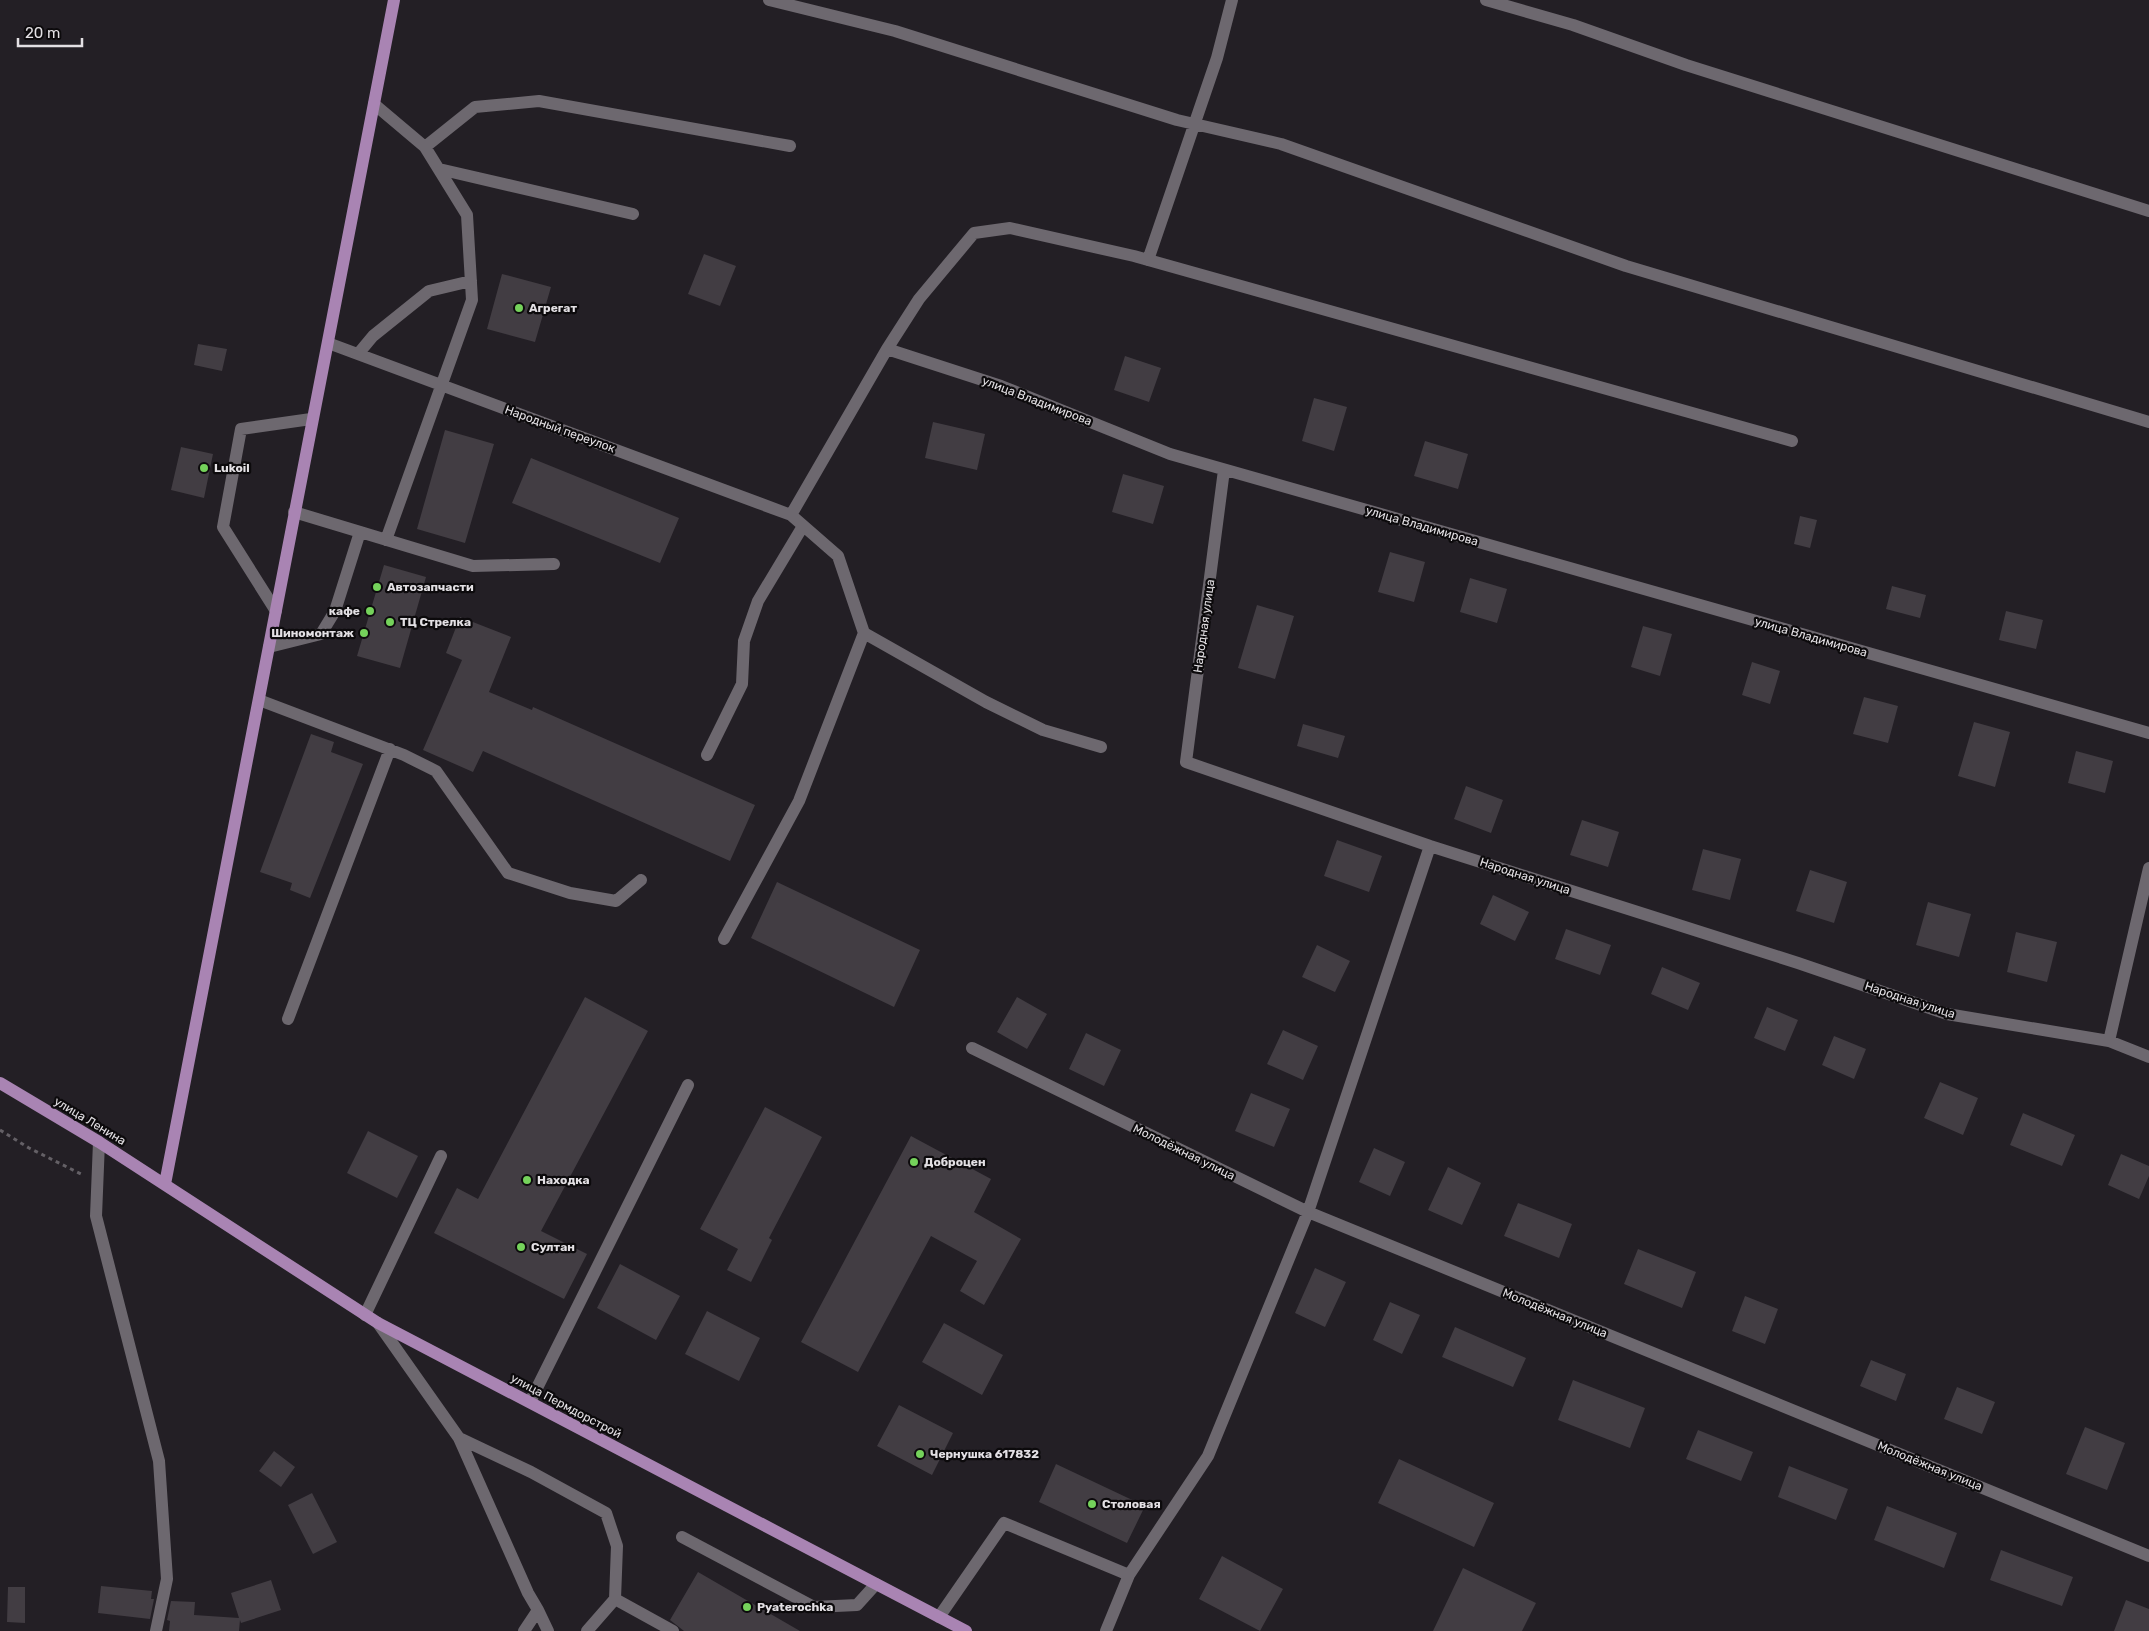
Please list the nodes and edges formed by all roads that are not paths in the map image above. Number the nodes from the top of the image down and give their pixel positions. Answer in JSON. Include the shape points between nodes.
{"nodes":[{"id":1,"x":394,"y":0,"type":"edge"},
{"id":2,"x":769,"y":0,"type":"edge"},
{"id":3,"x":1232,"y":0,"type":"edge"},
{"id":4,"x":1486,"y":0,"type":"edge"},
{"id":5,"x":374,"y":104,"type":"junction"},
{"id":6,"x":1194,"y":124,"type":"junction"},
{"id":7,"x":790,"y":146,"type":"dead end"},
{"id":8,"x":425,"y":147,"type":"junction"},
{"id":9,"x":439,"y":169,"type":"junction"},
{"id":10,"x":2149,"y":211,"type":"edge"},
{"id":11,"x":633,"y":214,"type":"dead end"},
{"id":12,"x":1148,"y":260,"type":"junction"},
{"id":13,"x":471,"y":281,"type":"junction"},
{"id":14,"x":328,"y":343,"type":"junction"},
{"id":15,"x":887,"y":348,"type":"junction"},
{"id":16,"x":358,"y":354,"type":"junction"},
{"id":17,"x":440,"y":384,"type":"junction"},
{"id":18,"x":311,"y":419,"type":"junction"},
{"id":19,"x":2149,"y":422,"type":"edge"},
{"id":20,"x":1792,"y":440,"type":"dead end"},
{"id":21,"x":1224,"y":470,"type":"junction"},
{"id":22,"x":294,"y":512,"type":"junction"},
{"id":23,"x":791,"y":515,"type":"junction"},
{"id":24,"x":803,"y":526,"type":"junction"},
{"id":25,"x":360,"y":532,"type":"junction"},
{"id":26,"x":386,"y":540,"type":"junction"},
{"id":27,"x":554,"y":564,"type":"dead end"},
{"id":28,"x":276,"y":611,"type":"junction"},
{"id":29,"x":864,"y":634,"type":"junction"},
{"id":30,"x":269,"y":647,"type":"junction"},
{"id":31,"x":259,"y":700,"type":"junction"},
{"id":32,"x":2149,"y":733,"type":"edge"},
{"id":33,"x":1101,"y":747,"type":"dead end"},
{"id":34,"x":390,"y":750,"type":"junction"},
{"id":35,"x":707,"y":755,"type":"dead end"},
{"id":36,"x":1430,"y":846,"type":"junction"},
{"id":37,"x":2149,"y":868,"type":"edge"},
{"id":38,"x":642,"y":880,"type":"dead end"},
{"id":39,"x":724,"y":939,"type":"dead end"},
{"id":40,"x":288,"y":1019,"type":"dead end"},
{"id":41,"x":2109,"y":1041,"type":"junction"},
{"id":42,"x":972,"y":1048,"type":"dead end"},
{"id":43,"x":2149,"y":1057,"type":"edge"},
{"id":44,"x":0,"y":1083,"type":"edge"},
{"id":45,"x":688,"y":1085,"type":"dead end"},
{"id":46,"x":99,"y":1142,"type":"junction"},
{"id":47,"x":441,"y":1156,"type":"dead end"},
{"id":48,"x":165,"y":1184,"type":"junction"},
{"id":49,"x":1308,"y":1212,"type":"junction"},
{"id":50,"x":365,"y":1315,"type":"junction"},
{"id":51,"x":378,"y":1323,"type":"junction"},
{"id":52,"x":530,"y":1402,"type":"junction"},
{"id":53,"x":459,"y":1438,"type":"junction"},
{"id":54,"x":682,"y":1537,"type":"dead end"},
{"id":55,"x":2149,"y":1556,"type":"edge"},
{"id":56,"x":1129,"y":1575,"type":"junction"},
{"id":57,"x":876,"y":1584,"type":"junction"},
{"id":58,"x":615,"y":1599,"type":"junction"},
{"id":59,"x":538,"y":1610,"type":"junction"},
{"id":60,"x":939,"y":1618,"type":"junction"},
{"id":61,"x":156,"y":1631,"type":"edge"},
{"id":62,"x":524,"y":1631,"type":"edge"},
{"id":63,"x":548,"y":1631,"type":"edge"},
{"id":64,"x":587,"y":1631,"type":"edge"},
{"id":65,"x":673,"y":1631,"type":"edge"},
{"id":66,"x":966,"y":1631,"type":"edge"},
{"id":67,"x":1106,"y":1631,"type":"edge"}],
"edges":[{"from":1,"to":5,"type":"main road"},
{"from":2,"to":6,"type":"street","via":[[895,31]]},
{"from":3,"to":6,"type":"street","via":[[1217,58]]},
{"from":4,"to":10,"type":"street"},
{"from":5,"to":8,"type":"street"},
{"from":5,"to":14,"type":"main road"},
{"from":6,"to":12,"type":"street"},
{"from":6,"to":19,"type":"street","via":[[1281,144],[1626,266]]},
{"from":7,"to":8,"type":"street","via":[[538,102],[475,107]]},
{"from":8,"to":9,"type":"street"},
{"from":9,"to":11,"type":"street"},
{"from":9,"to":13,"type":"street","via":[[467,215]]},
{"from":12,"to":15,"type":"street","via":[[1010,228],[974,232],[919,299]]},
{"from":12,"to":20,"type":"street"},
{"from":13,"to":16,"type":"street","via":[[429,291],[373,336]]},
{"from":13,"to":17,"type":"street","via":[[472,300]]},
{"from":14,"to":16,"type":"street","name":"Народный переулок"},
{"from":14,"to":18,"type":"main road"},
{"from":15,"to":21,"type":"street","name":"улица Владимирова","via":[[1001,386],[1170,454]]},
{"from":15,"to":23,"type":"street"},
{"from":16,"to":17,"type":"street","name":"Народный переулок"},
{"from":17,"to":23,"type":"street","name":"Народный переулок"},
{"from":17,"to":26,"type":"street"},
{"from":18,"to":22,"type":"main road"},
{"from":18,"to":28,"type":"street","via":[[241,429],[234,465],[223,528]]},
{"from":21,"to":32,"type":"street","name":"улица Владимирова"},
{"from":21,"to":36,"type":"street","name":"Народная улица","via":[[1186,762]]},
{"from":22,"to":25,"type":"street"},
{"from":22,"to":28,"type":"main road"},
{"from":23,"to":24,"type":"street"},
{"from":24,"to":29,"type":"street","via":[[838,556]]},
{"from":24,"to":35,"type":"street","via":[[758,601],[744,641],[742,684]]},
{"from":25,"to":26,"type":"street"},
{"from":25,"to":30,"type":"street","via":[[336,611],[322,634]]},
{"from":26,"to":27,"type":"street","via":[[472,566]]},
{"from":28,"to":30,"type":"main road"},
{"from":29,"to":33,"type":"street","via":[[1043,730]]},
{"from":29,"to":39,"type":"street","via":[[799,800]]},
{"from":30,"to":31,"type":"main road"},
{"from":31,"to":34,"type":"street"},
{"from":31,"to":48,"type":"main road"},
{"from":34,"to":38,"type":"street","via":[[436,771],[508,873],[570,893],[616,901]]},
{"from":34,"to":40,"type":"street"},
{"from":36,"to":41,"type":"street","name":"Народная улица","via":[[1798,962],[1947,1014]]},
{"from":36,"to":49,"type":"street"},
{"from":37,"to":41,"type":"street"},
{"from":41,"to":43,"type":"street","name":"Народная улица"},
{"from":42,"to":49,"type":"street","name":"Молодёжная улица"},
{"from":44,"to":46,"type":"main road","name":"улица Ленина"},
{"from":45,"to":52,"type":"street"},
{"from":46,"to":48,"type":"main road","name":"улица Ленина"},
{"from":46,"to":61,"type":"street","via":[[96,1216],[158,1461],[167,1579]]},
{"from":47,"to":50,"type":"street"},
{"from":48,"to":50,"type":"main road","name":"улица Пермдорстрой"},
{"from":49,"to":55,"type":"street","name":"Молодёжная улица"},
{"from":49,"to":56,"type":"street","via":[[1208,1456]]},
{"from":50,"to":51,"type":"main road","name":"улица Пермдорстрой"},
{"from":51,"to":52,"type":"main road","name":"улица Пермдорстрой"},
{"from":51,"to":53,"type":"street"},
{"from":52,"to":57,"type":"main road","name":"улица Пермдорстрой"},
{"from":53,"to":58,"type":"street","via":[[606,1513],[617,1546]]},
{"from":53,"to":59,"type":"street"},
{"from":54,"to":57,"type":"street","via":[[814,1607],[857,1605]]},
{"from":56,"to":60,"type":"street","via":[[1004,1523]]},
{"from":56,"to":67,"type":"street"},
{"from":57,"to":60,"type":"main road","name":"улица Пермдорстрой"},
{"from":58,"to":64,"type":"street"},
{"from":58,"to":65,"type":"street"},
{"from":59,"to":62,"type":"street"},
{"from":59,"to":63,"type":"street"},
{"from":60,"to":66,"type":"main road","name":"улица Пермдорстрой"}]}
